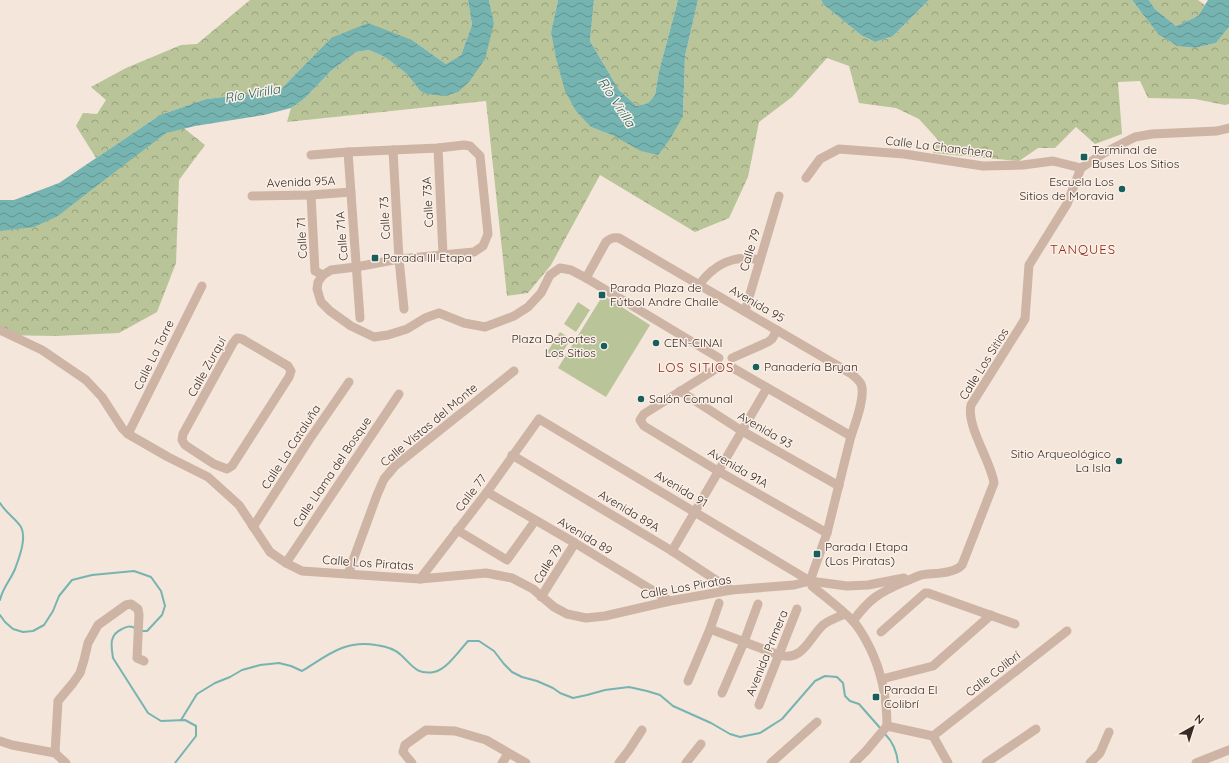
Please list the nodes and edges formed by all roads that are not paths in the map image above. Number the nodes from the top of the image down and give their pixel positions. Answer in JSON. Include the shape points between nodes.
{"nodes":[{"id":1,"x":1229,"y":128,"type":"edge"},
{"id":2,"x":438,"y":148,"type":"junction"},
{"id":3,"x":393,"y":150,"type":"junction"},
{"id":4,"x":348,"y":152,"type":"junction"},
{"id":5,"x":311,"y":155,"type":"dead end"},
{"id":6,"x":1081,"y":168,"type":"junction"},
{"id":7,"x":806,"y":178,"type":"dead end"},
{"id":8,"x":351,"y":192,"type":"junction"},
{"id":9,"x":311,"y":195,"type":"junction"},
{"id":10,"x":252,"y":196,"type":"dead end"},
{"id":11,"x":779,"y":196,"type":"dead end"},
{"id":12,"x":443,"y":254,"type":"junction"},
{"id":13,"x":399,"y":259,"type":"junction"},
{"id":14,"x":760,"y":260,"type":"junction"},
{"id":15,"x":356,"y":267,"type":"junction"},
{"id":16,"x":323,"y":276,"type":"junction"},
{"id":17,"x":586,"y":278,"type":"junction"},
{"id":18,"x":699,"y":285,"type":"junction"},
{"id":19,"x":202,"y":286,"type":"dead end"},
{"id":20,"x":404,"y":309,"type":"dead end"},
{"id":21,"x":745,"y":311,"type":"junction"},
{"id":22,"x":360,"y":318,"type":"dead end"},
{"id":23,"x":0,"y":330,"type":"edge"},
{"id":24,"x":777,"y":330,"type":"junction"},
{"id":25,"x":732,"y":358,"type":"junction"},
{"id":26,"x":719,"y":363,"type":"junction"},
{"id":27,"x":733,"y":368,"type":"junction"},
{"id":28,"x":514,"y":371,"type":"dead end"},
{"id":29,"x":349,"y":382,"type":"dead end"},
{"id":30,"x":767,"y":388,"type":"junction"},
{"id":31,"x":680,"y":391,"type":"junction"},
{"id":32,"x":399,"y":394,"type":"dead end"},
{"id":33,"x":539,"y":419,"type":"joint"},
{"id":34,"x":742,"y":431,"type":"junction"},
{"id":35,"x":128,"y":434,"type":"junction"},
{"id":36,"x":851,"y":436,"type":"junction"},
{"id":37,"x":512,"y":455,"type":"junction"},
{"id":38,"x":214,"y":464,"type":"junction"},
{"id":39,"x":718,"y":472,"type":"junction"},
{"id":40,"x":208,"y":477,"type":"junction"},
{"id":41,"x":839,"y":486,"type":"junction"},
{"id":42,"x":487,"y":492,"type":"junction"},
{"id":43,"x":695,"y":511,"type":"junction"},
{"id":44,"x":535,"y":521,"type":"junction"},
{"id":45,"x":253,"y":527,"type":"junction"},
{"id":46,"x":457,"y":530,"type":"junction"},
{"id":47,"x":827,"y":533,"type":"junction"},
{"id":48,"x":575,"y":543,"type":"junction"},
{"id":49,"x":672,"y":551,"type":"junction"},
{"id":50,"x":286,"y":563,"type":"junction"},
{"id":51,"x":348,"y":574,"type":"junction"},
{"id":52,"x":920,"y":576,"type":"junction"},
{"id":53,"x":420,"y":579,"type":"junction"},
{"id":54,"x":810,"y":581,"type":"junction"},
{"id":55,"x":732,"y":590,"type":"junction"},
{"id":56,"x":541,"y":597,"type":"junction"},
{"id":57,"x":670,"y":601,"type":"junction"},
{"id":58,"x":719,"y":603,"type":"dead end"},
{"id":59,"x":758,"y":604,"type":"dead end"},
{"id":60,"x":797,"y":609,"type":"dead end"},
{"id":61,"x":845,"y":614,"type":"junction"},
{"id":62,"x":991,"y":615,"type":"junction"},
{"id":63,"x":853,"y":620,"type":"junction"},
{"id":64,"x":1015,"y":624,"type":"dead end"},
{"id":65,"x":710,"y":629,"type":"junction"},
{"id":66,"x":881,"y":632,"type":"dead end"},
{"id":67,"x":1067,"y":632,"type":"dead end"},
{"id":68,"x":744,"y":642,"type":"junction"},
{"id":69,"x":779,"y":655,"type":"junction"},
{"id":70,"x":144,"y":661,"type":"dead end"},
{"id":71,"x":882,"y":679,"type":"junction"},
{"id":72,"x":688,"y":681,"type":"dead end"},
{"id":73,"x":722,"y":693,"type":"dead end"},
{"id":74,"x":759,"y":705,"type":"dead end"},
{"id":75,"x":817,"y":722,"type":"dead end"},
{"id":76,"x":887,"y":726,"type":"junction"},
{"id":77,"x":1036,"y":729,"type":"dead end"},
{"id":78,"x":642,"y":730,"type":"dead end"},
{"id":79,"x":1109,"y":732,"type":"dead end"},
{"id":80,"x":933,"y":736,"type":"junction"},
{"id":81,"x":0,"y":741,"type":"edge"},
{"id":82,"x":701,"y":744,"type":"dead end"},
{"id":83,"x":1229,"y":750,"type":"edge"},
{"id":84,"x":55,"y":753,"type":"junction"},
{"id":85,"x":508,"y":754,"type":"junction"},
{"id":86,"x":66,"y":763,"type":"edge"},
{"id":87,"x":412,"y":763,"type":"edge"},
{"id":88,"x":502,"y":763,"type":"edge"},
{"id":89,"x":526,"y":763,"type":"edge"},
{"id":90,"x":619,"y":763,"type":"edge"},
{"id":91,"x":686,"y":763,"type":"edge"},
{"id":92,"x":771,"y":763,"type":"edge"},
{"id":93,"x":854,"y":763,"type":"edge"},
{"id":94,"x":948,"y":763,"type":"edge"},
{"id":95,"x":986,"y":763,"type":"edge"},
{"id":96,"x":1090,"y":763,"type":"edge"},
{"id":97,"x":1196,"y":763,"type":"edge"}],
"edges":[{"from":1,"to":6,"type":"street","via":[[1217,131],[1152,134],[1136,138],[1104,153]]},
{"from":2,"to":3,"type":"street"},
{"from":2,"to":12,"type":"street","name":"Calle 73A"},
{"from":2,"to":12,"type":"street","via":[[470,146],[480,156],[488,234],[483,246],[474,252]]},
{"from":3,"to":4,"type":"street"},
{"from":3,"to":13,"type":"street","name":"Calle 73"},
{"from":4,"to":5,"type":"street"},
{"from":4,"to":8,"type":"street","name":"Calle 71A"},
{"from":6,"to":7,"type":"street","name":"Calle La Chanchera","via":[[1053,161],[983,166],[904,154],[839,149],[820,159]]},
{"from":6,"to":52,"type":"street","name":"Calle Los Sitios","via":[[1067,204],[1029,265],[1025,319],[971,405],[975,430],[994,481],[991,493],[960,567]]},
{"from":8,"to":9,"type":"street","name":"Avenida 95A"},
{"from":8,"to":15,"type":"street","name":"Calle 71A"},
{"from":9,"to":10,"type":"street","name":"Avenida 95A"},
{"from":9,"to":16,"type":"street","name":"Calle 71","via":[[315,270]]},
{"from":11,"to":14,"type":"street","name":"Calle 79"},
{"from":12,"to":13,"type":"street"},
{"from":13,"to":15,"type":"street"},
{"from":13,"to":20,"type":"street","name":"Calle 73"},
{"from":14,"to":18,"type":"street","via":[[744,258],[725,263],[711,270]]},
{"from":14,"to":21,"type":"street","name":"Calle 79"},
{"from":15,"to":16,"type":"street","via":[[332,270]]},
{"from":15,"to":22,"type":"street","name":"Calle 71A"},
{"from":16,"to":17,"type":"street","via":[[317,288],[321,302],[351,326],[374,337],[406,329],[439,313],[464,323],[485,327],[514,316],[528,307],[541,293],[550,275],[560,268],[571,270]]},
{"from":17,"to":18,"type":"street","name":"Avenida 95","via":[[606,242],[614,237]]},
{"from":17,"to":26,"type":"street"},
{"from":18,"to":21,"type":"street","name":"Avenida 95"},
{"from":19,"to":35,"type":"street","name":"Calle La Torre"},
{"from":21,"to":24,"type":"street","name":"Avenida 95"},
{"from":23,"to":35,"type":"street","name":"Calle Los Piratas","via":[[42,350],[86,380],[102,397]]},
{"from":24,"to":25,"type":"street","via":[[768,342]]},
{"from":24,"to":36,"type":"street","name":"Avenida 95","via":[[850,373],[861,384],[862,397]]},
{"from":25,"to":26,"type":"street","via":[[724,355]]},
{"from":25,"to":27,"type":"street"},
{"from":26,"to":27,"type":"street","via":[[724,371]]},
{"from":26,"to":31,"type":"street"},
{"from":27,"to":30,"type":"street"},
{"from":28,"to":51,"type":"street","name":"Calle Vistas del Monte","via":[[395,466],[384,479]]},
{"from":29,"to":45,"type":"street","name":"Calle La Cataluña"},
{"from":30,"to":34,"type":"street"},
{"from":30,"to":36,"type":"street"},
{"from":31,"to":34,"type":"street","name":"Avenida 93"},
{"from":31,"to":39,"type":"street","name":"Avenida 91A","via":[[644,414],[640,420],[644,426]]},
{"from":32,"to":50,"type":"street","name":"Calle Llama del Bosque"},
{"from":33,"to":37,"type":"street","name":"Calle 77"},
{"from":33,"to":43,"type":"street","name":"Avenida 91"},
{"from":34,"to":39,"type":"street"},
{"from":34,"to":41,"type":"street","name":"Avenida 93"},
{"from":35,"to":40,"type":"street","name":"Calle Los Piratas"},
{"from":36,"to":41,"type":"street","name":"Avenida 95"},
{"from":37,"to":42,"type":"street","name":"Calle 77"},
{"from":37,"to":49,"type":"street","name":"Avenida 89A"},
{"from":38,"to":38,"type":"street","name":"Calle Zurquí","via":[[185,445],[182,440],[183,434],[233,343],[237,338],[242,339],[288,366],[291,371],[232,466],[227,469]]},
{"from":38,"to":40,"type":"street"},
{"from":39,"to":43,"type":"street"},
{"from":39,"to":47,"type":"street","name":"Avenida 91A"},
{"from":40,"to":45,"type":"street","name":"Calle Los Piratas","via":[[239,506]]},
{"from":41,"to":47,"type":"street","name":"Avenida 95"},
{"from":42,"to":44,"type":"street","name":"Avenida 89"},
{"from":42,"to":46,"type":"street","name":"Calle 77"},
{"from":43,"to":49,"type":"street"},
{"from":43,"to":54,"type":"street","name":"Avenida 91"},
{"from":44,"to":46,"type":"street","via":[[507,560]]},
{"from":44,"to":48,"type":"street","name":"Avenida 89"},
{"from":45,"to":50,"type":"street","name":"Calle Los Piratas","via":[[270,552]]},
{"from":46,"to":53,"type":"street","name":"Calle 77"},
{"from":47,"to":54,"type":"street","name":"Avenida 95"},
{"from":48,"to":56,"type":"street","name":"Calle 79"},
{"from":48,"to":57,"type":"street","name":"Avenida 89"},
{"from":49,"to":55,"type":"street","name":"Avenida 89A"},
{"from":50,"to":51,"type":"street","name":"Calle Los Piratas","via":[[301,572]]},
{"from":51,"to":53,"type":"street","name":"Calle Los Piratas"},
{"from":52,"to":54,"type":"street","via":[[847,586]]},
{"from":52,"to":63,"type":"street","name":"Calle Los Sitios","via":[[885,590],[867,603]]},
{"from":53,"to":56,"type":"street","name":"Calle Los Piratas","via":[[486,572],[512,578],[533,589]]},
{"from":54,"to":55,"type":"street","name":"Calle Los Piratas","via":[[794,585]]},
{"from":54,"to":61,"type":"street","via":[[812,586]]},
{"from":55,"to":57,"type":"street","name":"Calle Los Piratas"},
{"from":56,"to":57,"type":"street","name":"Calle Los Piratas","via":[[567,614],[586,618]]},
{"from":58,"to":65,"type":"street"},
{"from":59,"to":68,"type":"street"},
{"from":60,"to":69,"type":"street","name":"Avenida Primera"},
{"from":61,"to":63,"type":"street"},
{"from":61,"to":69,"type":"street","via":[[826,622],[796,654],[785,657]]},
{"from":62,"to":64,"type":"street"},
{"from":62,"to":66,"type":"street","via":[[925,593]]},
{"from":62,"to":71,"type":"street","via":[[933,666]]},
{"from":63,"to":71,"type":"street","via":[[864,634]]},
{"from":65,"to":68,"type":"street"},
{"from":65,"to":72,"type":"street"},
{"from":67,"to":80,"type":"street","name":"Calle Colibrí"},
{"from":68,"to":69,"type":"street"},
{"from":68,"to":73,"type":"street"},
{"from":69,"to":74,"type":"street","name":"Avenida Primera"},
{"from":70,"to":84,"type":"street","via":[[137,658],[138,609],[131,604],[126,605],[98,624],[88,643],[80,673],[58,701]]},
{"from":71,"to":76,"type":"street"},
{"from":75,"to":92,"type":"street"},
{"from":76,"to":80,"type":"street"},
{"from":76,"to":93,"type":"street"},
{"from":77,"to":95,"type":"street"},
{"from":78,"to":90,"type":"street"},
{"from":79,"to":96,"type":"street","via":[[1100,754]]},
{"from":80,"to":94,"type":"street"},
{"from":81,"to":84,"type":"street"},
{"from":82,"to":91,"type":"street"},
{"from":83,"to":97,"type":"street"},
{"from":84,"to":86,"type":"street"},
{"from":85,"to":87,"type":"street","via":[[486,740],[455,731],[426,730],[404,745],[403,752]]},
{"from":85,"to":88,"type":"street"},
{"from":85,"to":89,"type":"street"}]}
